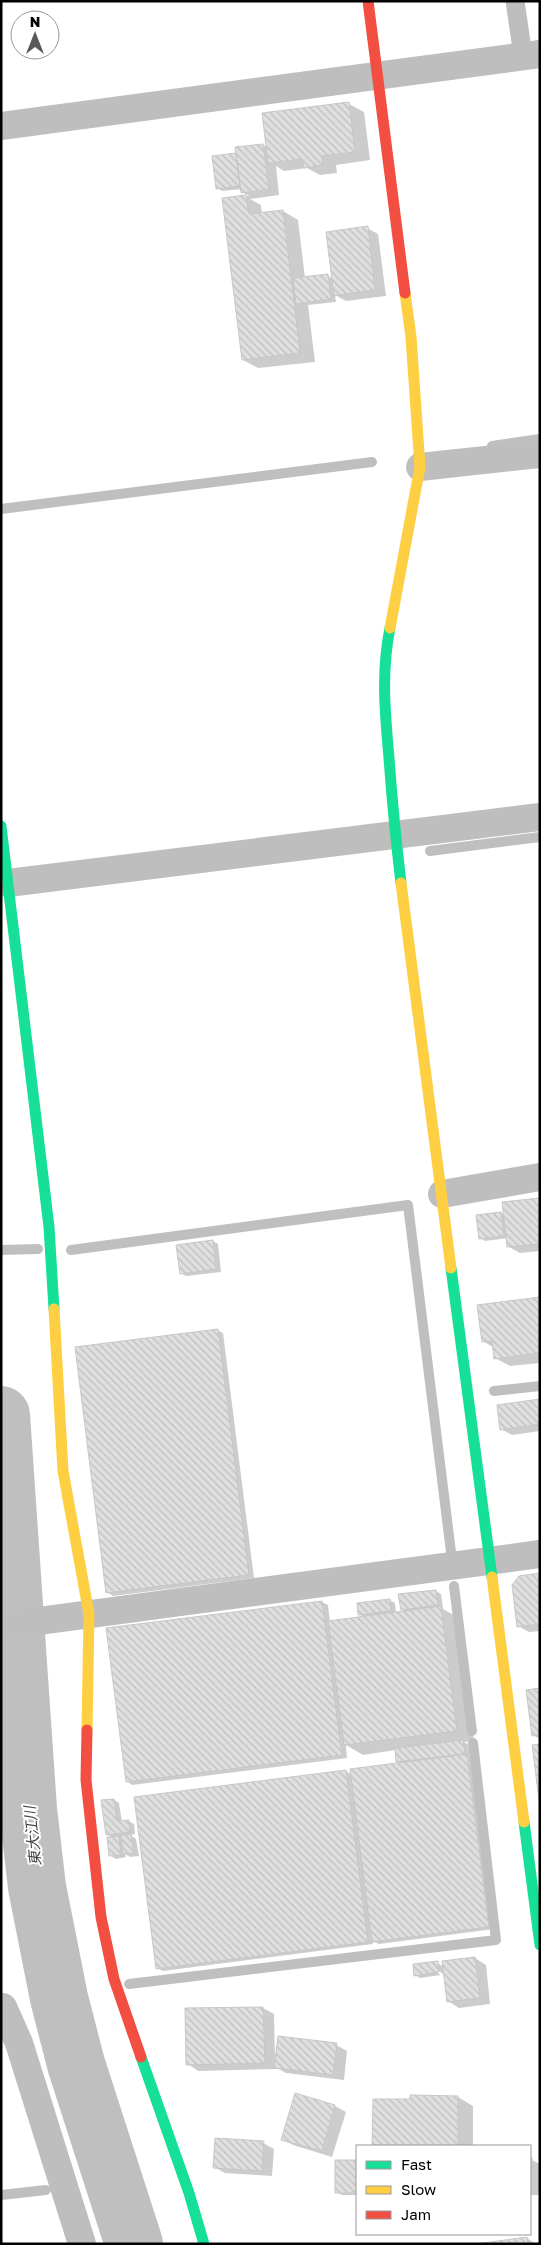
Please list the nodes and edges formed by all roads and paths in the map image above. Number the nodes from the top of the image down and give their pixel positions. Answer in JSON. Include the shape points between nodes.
{"nodes":[{"id":1,"x":368,"y":1,"type":"edge"},
{"id":2,"x":515,"y":1,"type":"edge"},
{"id":3,"x":531,"y":55,"type":"edge"},
{"id":4,"x":377,"y":76,"type":"junction"},
{"id":5,"x":1,"y":126,"type":"edge"},
{"id":6,"x":540,"y":454,"type":"edge"},
{"id":7,"x":420,"y":467,"type":"junction"},
{"id":8,"x":540,"y":817,"type":"edge"},
{"id":9,"x":1,"y":826,"type":"edge"},
{"id":10,"x":395,"y":836,"type":"junction"},
{"id":11,"x":8,"y":883,"type":"junction"},
{"id":12,"x":540,"y":1177,"type":"edge"},
{"id":13,"x":442,"y":1194,"type":"junction"},
{"id":14,"x":540,"y":1554,"type":"edge"},
{"id":15,"x":490,"y":1560,"type":"junction"},
{"id":16,"x":80,"y":1616,"type":"junction"},
{"id":17,"x":1,"y":1626,"type":"edge"},
{"id":18,"x":540,"y":1944,"type":"edge"},
{"id":19,"x":2,"y":2003,"type":"edge"},
{"id":20,"x":82,"y":2244,"type":"edge"},
{"id":21,"x":204,"y":2244,"type":"edge"}],
"edges":[{"from":1,"to":4,"type":"street"},
{"from":2,"to":3,"type":"lane"},
{"from":3,"to":4,"type":"street"},
{"from":4,"to":5,"type":"street"},
{"from":4,"to":7,"type":"street","via":[[411,336]]},
{"from":6,"to":7,"type":"street"},
{"from":7,"to":10,"type":"street","via":[[384,658],[384,700]]},
{"from":8,"to":10,"type":"street"},
{"from":9,"to":11,"type":"street"},
{"from":10,"to":11,"type":"street"},
{"from":10,"to":13,"type":"street"},
{"from":11,"to":16,"type":"street","via":[[49,1227],[63,1471]]},
{"from":12,"to":13,"type":"street"},
{"from":13,"to":15,"type":"street"},
{"from":14,"to":15,"type":"street"},
{"from":15,"to":16,"type":"street"},
{"from":15,"to":18,"type":"street"},
{"from":16,"to":17,"type":"street"},
{"from":16,"to":21,"type":"street","via":[[86,1780],[101,1917],[114,1979]]},
{"from":19,"to":20,"type":"street","via":[[19,2043]]}]}
